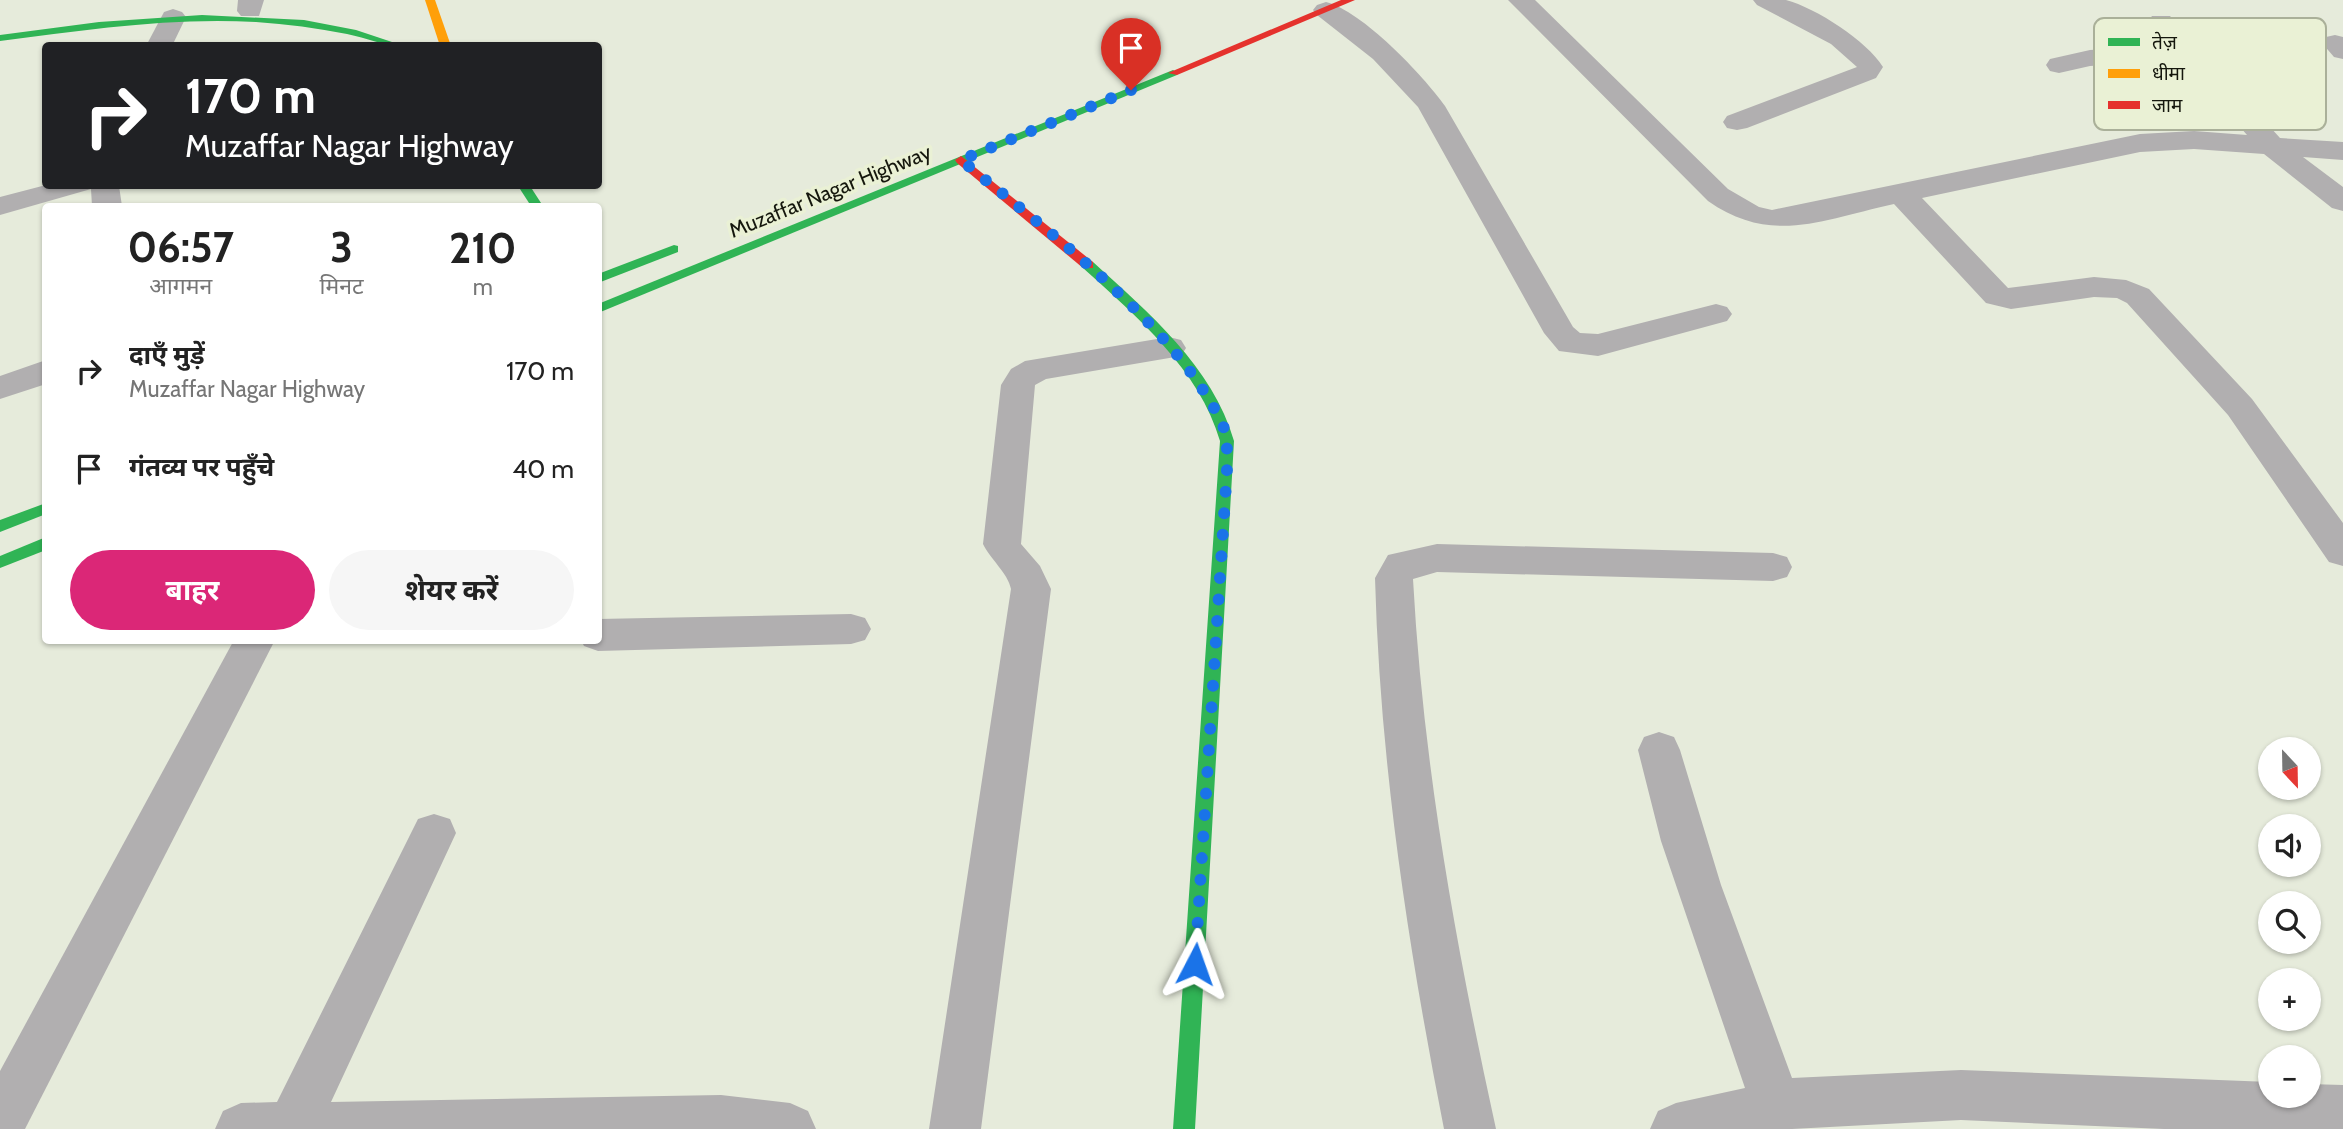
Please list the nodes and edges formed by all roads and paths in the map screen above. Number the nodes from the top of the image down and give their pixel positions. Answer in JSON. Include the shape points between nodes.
{"nodes":[{"id":1,"x":430,"y":0,"type":"edge"},
{"id":2,"x":1521,"y":0,"type":"edge"},
{"id":3,"x":1766,"y":0,"type":"edge"},
{"id":4,"x":250,"y":5,"type":"edge"},
{"id":5,"x":1338,"y":5,"type":"edge"},
{"id":6,"x":173,"y":17,"type":"junction"},
{"id":7,"x":0,"y":38,"type":"edge"},
{"id":8,"x":161,"y":42,"type":"edge"},
{"id":9,"x":392,"y":42,"type":"edge"},
{"id":10,"x":445,"y":42,"type":"edge"},
{"id":11,"x":2094,"y":58,"type":"edge"},
{"id":12,"x":2059,"y":65,"type":"dead end"},
{"id":13,"x":1737,"y":122,"type":"dead end"},
{"id":14,"x":2258,"y":130,"type":"edge"},
{"id":15,"x":2272,"y":146,"type":"junction"},
{"id":16,"x":2343,"y":150,"type":"edge"},
{"id":17,"x":961,"y":160,"type":"junction"},
{"id":18,"x":66,"y":189,"type":"edge"},
{"id":19,"x":1901,"y":194,"type":"junction"},
{"id":20,"x":2343,"y":202,"type":"edge"},
{"id":21,"x":0,"y":206,"type":"edge"},
{"id":22,"x":688,"y":243,"type":"dead end"},
{"id":23,"x":602,"y":277,"type":"edge"},
{"id":24,"x":602,"y":306,"type":"edge"},
{"id":25,"x":1716,"y":314,"type":"dead end"},
{"id":26,"x":1169,"y":348,"type":"junction"},
{"id":27,"x":42,"y":372,"type":"edge"},
{"id":28,"x":0,"y":388,"type":"edge"},
{"id":29,"x":42,"y":510,"type":"edge"},
{"id":30,"x":0,"y":526,"type":"edge"},
{"id":31,"x":42,"y":545,"type":"edge"},
{"id":32,"x":2343,"y":552,"type":"edge"},
{"id":33,"x":0,"y":562,"type":"edge"},
{"id":34,"x":1773,"y":567,"type":"dead end"},
{"id":35,"x":851,"y":629,"type":"dead end"},
{"id":36,"x":602,"y":635,"type":"edge"},
{"id":37,"x":253,"y":644,"type":"edge"},
{"id":38,"x":1659,"y":750,"type":"dead end"},
{"id":39,"x":434,"y":832,"type":"dead end"},
{"id":40,"x":1777,"y":1107,"type":"junction"},
{"id":41,"x":2343,"y":1111,"type":"edge"},
{"id":42,"x":0,"y":1123,"type":"edge"},
{"id":43,"x":664,"y":1125,"type":"edge"},
{"id":44,"x":529,"y":1126,"type":"edge"},
{"id":45,"x":292,"y":1128,"type":"edge"},
{"id":46,"x":241,"y":1129,"type":"edge"},
{"id":47,"x":790,"y":1129,"type":"edge"},
{"id":48,"x":955,"y":1129,"type":"edge"},
{"id":49,"x":1184,"y":1129,"type":"edge"},
{"id":50,"x":1470,"y":1129,"type":"edge"},
{"id":51,"x":1676,"y":1129,"type":"edge"}],
"edges":[{"from":1,"to":10,"type":"street"},
{"from":2,"to":19,"type":"street","via":[[1718,195],[1744,213],[1760,220],[1783,219]]},
{"from":3,"to":13,"type":"street","via":[[1851,46],[1870,66],[1867,72]]},
{"from":4,"to":6,"type":"street"},
{"from":4,"to":9,"type":"street","via":[[332,18]]},
{"from":5,"to":17,"type":"street","name":"Muzaffar Nagar Highway"},
{"from":5,"to":25,"type":"street","via":[[1412,78],[1560,332],[1571,343],[1598,345]]},
{"from":6,"to":7,"type":"street"},
{"from":6,"to":8,"type":"street"},
{"from":11,"to":12,"type":"street"},
{"from":14,"to":15,"type":"street"},
{"from":15,"to":16,"type":"street"},
{"from":15,"to":19,"type":"street","via":[[2194,140],[2140,143]]},
{"from":15,"to":20,"type":"street"},
{"from":17,"to":24,"type":"street","name":"Muzaffar Nagar Highway"},
{"from":17,"to":26,"type":"street","via":[[1080,259]]},
{"from":18,"to":21,"type":"street"},
{"from":19,"to":32,"type":"street","via":[[1997,296],[2011,299],[2108,286],[2127,288],[2138,296],[2240,407]]},
{"from":22,"to":23,"type":"street"},
{"from":26,"to":48,"type":"street","via":[[1037,369],[1018,385],[1002,544],[1007,557],[1026,573],[1031,589]]},
{"from":26,"to":49,"type":"street","via":[[1199,384],[1225,429],[1227,469]]},
{"from":27,"to":28,"type":"street"},
{"from":29,"to":30,"type":"street"},
{"from":31,"to":33,"type":"street"},
{"from":34,"to":50,"type":"street","via":[[1437,558],[1402,565],[1394,578],[1411,817],[1437,975]]},
{"from":35,"to":36,"type":"street"},
{"from":37,"to":42,"type":"street"},
{"from":38,"to":40,"type":"street","via":[[1689,859]]},
{"from":39,"to":45,"type":"street"},
{"from":40,"to":41,"type":"street","via":[[1961,1095]]},
{"from":40,"to":51,"type":"street"},
{"from":43,"to":44,"type":"street"},
{"from":43,"to":47,"type":"street","via":[[721,1121]]},
{"from":44,"to":45,"type":"street"},
{"from":45,"to":46,"type":"street"}]}
